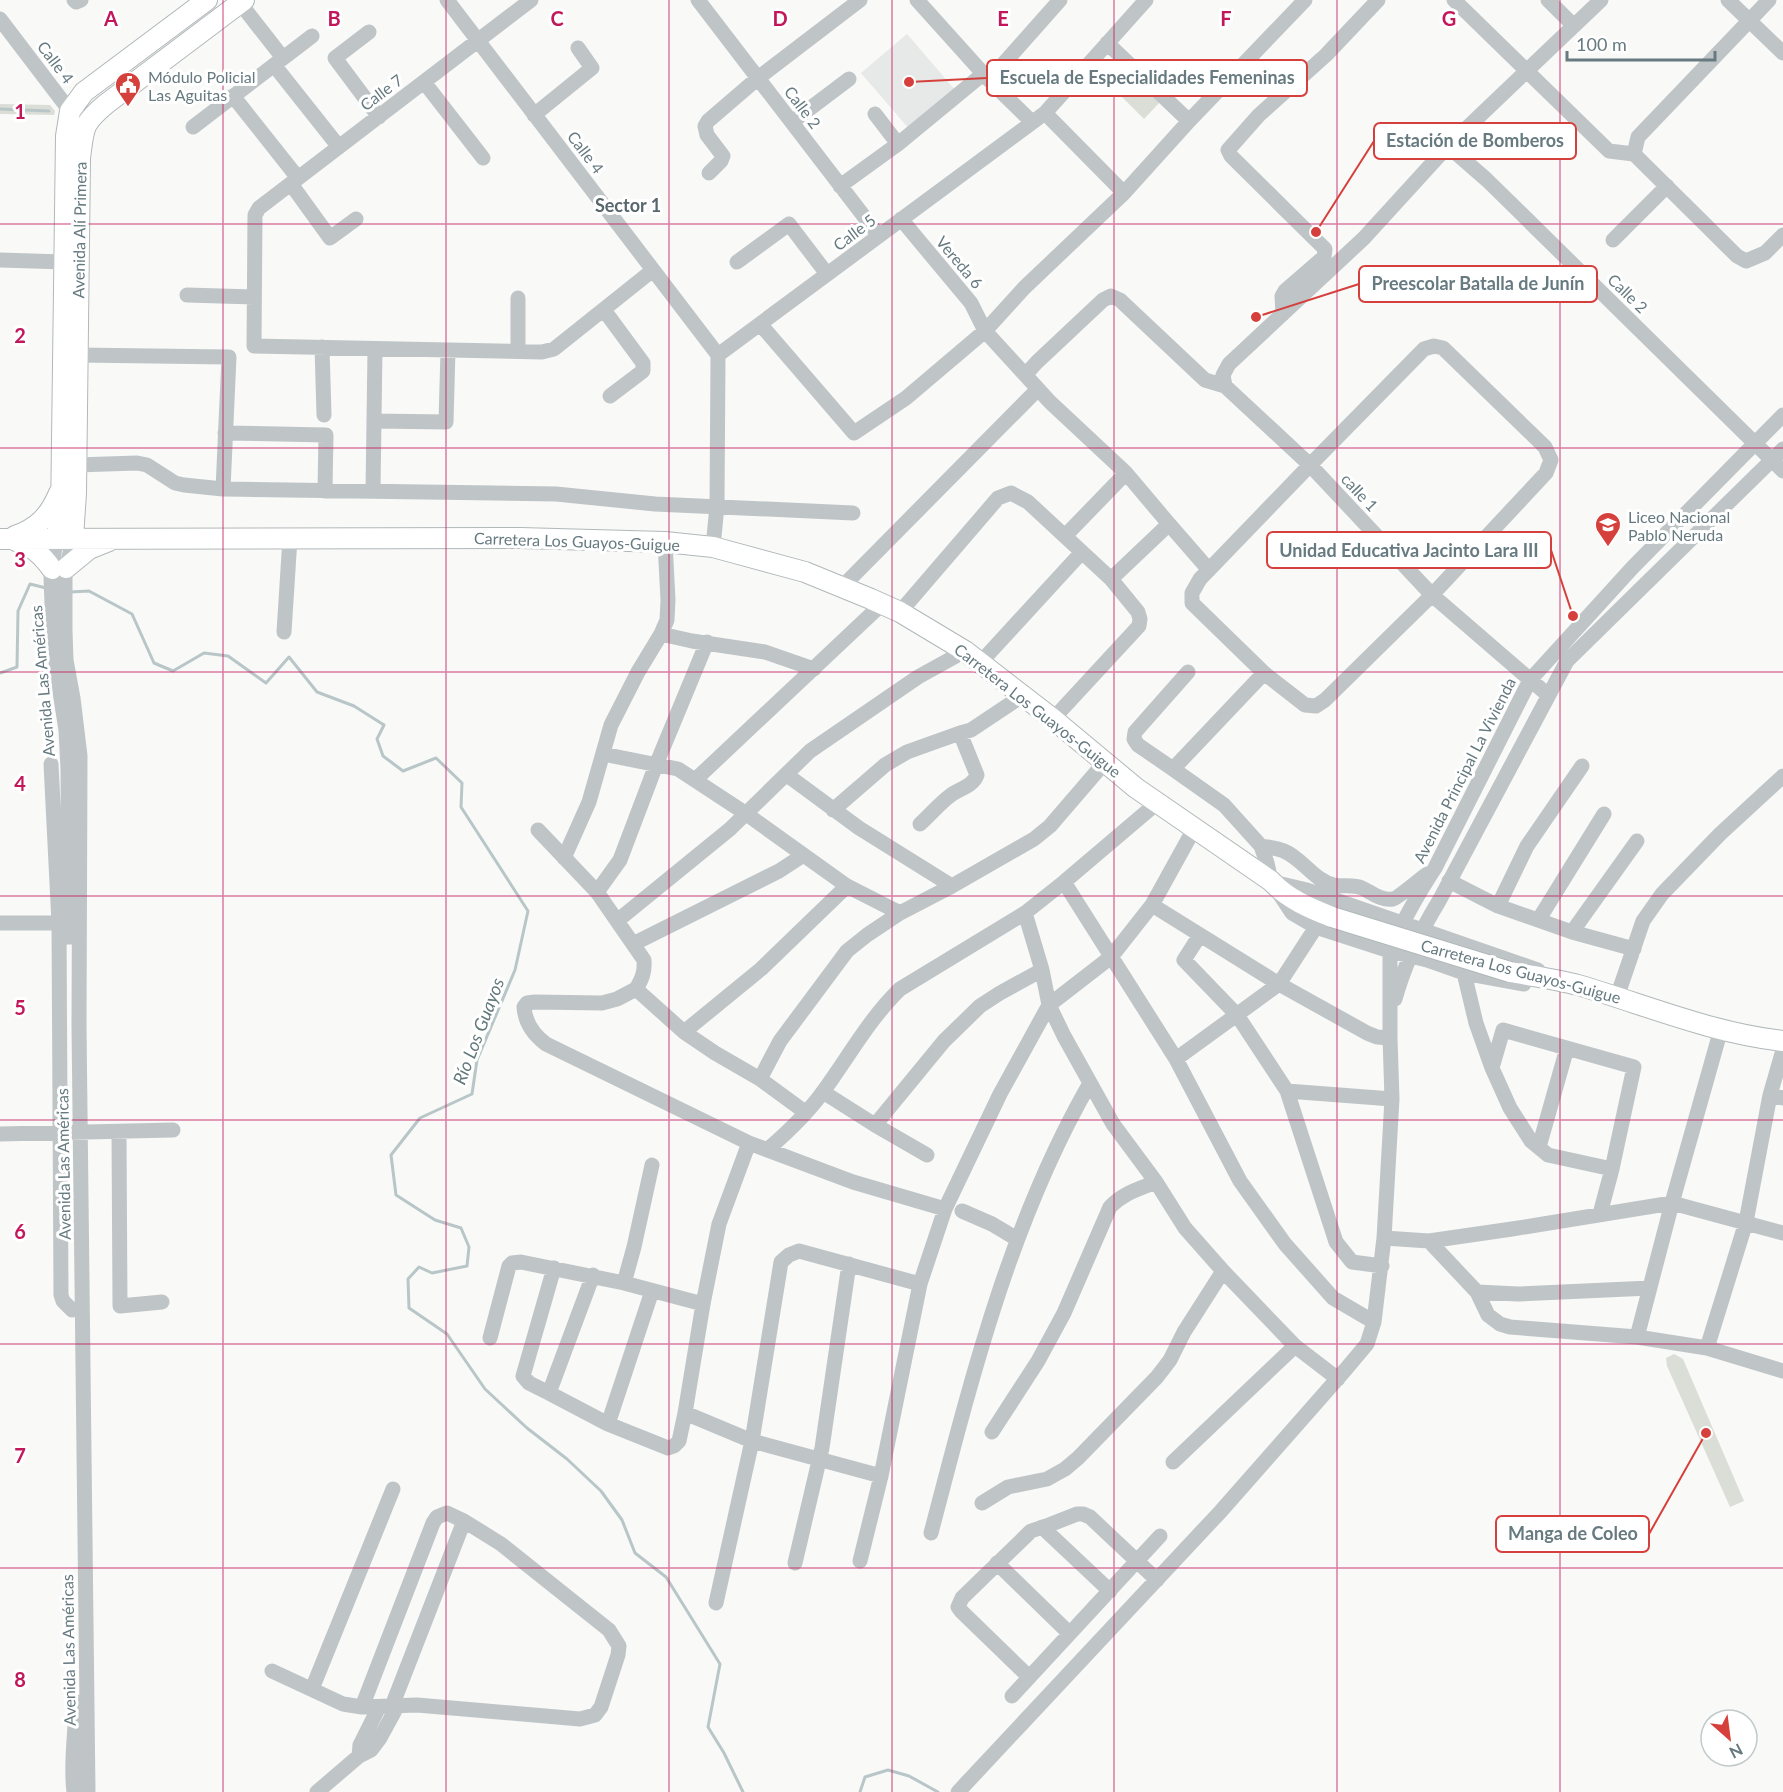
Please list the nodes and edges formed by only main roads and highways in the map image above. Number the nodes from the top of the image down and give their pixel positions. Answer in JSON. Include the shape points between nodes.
{"nodes":[{"id":1,"x":207,"y":0,"type":"edge"},
{"id":2,"x":242,"y":1,"type":"edge"},
{"id":3,"x":68,"y":489,"type":"junction"},
{"id":4,"x":65,"y":538,"type":"junction"},
{"id":5,"x":114,"y":538,"type":"junction"},
{"id":6,"x":4,"y":539,"type":"edge"},
{"id":7,"x":1783,"y":1041,"type":"edge"}],
"edges":[{"from":1,"to":3,"type":"main road","name":"Avenida Alí Primera","via":[[96,82],[70,111],[66,136],[64,262]]},
{"from":2,"to":3,"type":"main road","name":"Avenida Alí Primera","via":[[87,121],[80,158],[76,465]]},
{"from":3,"to":4,"type":"main road","name":"Avenida Alí Primera"},
{"from":3,"to":5,"type":"main road","via":[[87,522],[96,531]]},
{"from":3,"to":6,"type":"main road","via":[[31,530]]},
{"from":4,"to":5,"type":"main road","name":"Carretera Los Guayos-Guigue"},
{"from":4,"to":6,"type":"main road","name":"Carretera Los Guayos-Guigue"},
{"from":5,"to":6,"type":"main road","via":[[89,549],[59,573],[36,550]]},
{"from":5,"to":7,"type":"main road","name":"Carretera Los Guayos-Guigue","bridge":true,"via":[[665,542],[713,547],[805,572],[891,608],[972,657],[1157,803],[1324,922],[1510,972],[1575,984],[1721,1029]]}]}
